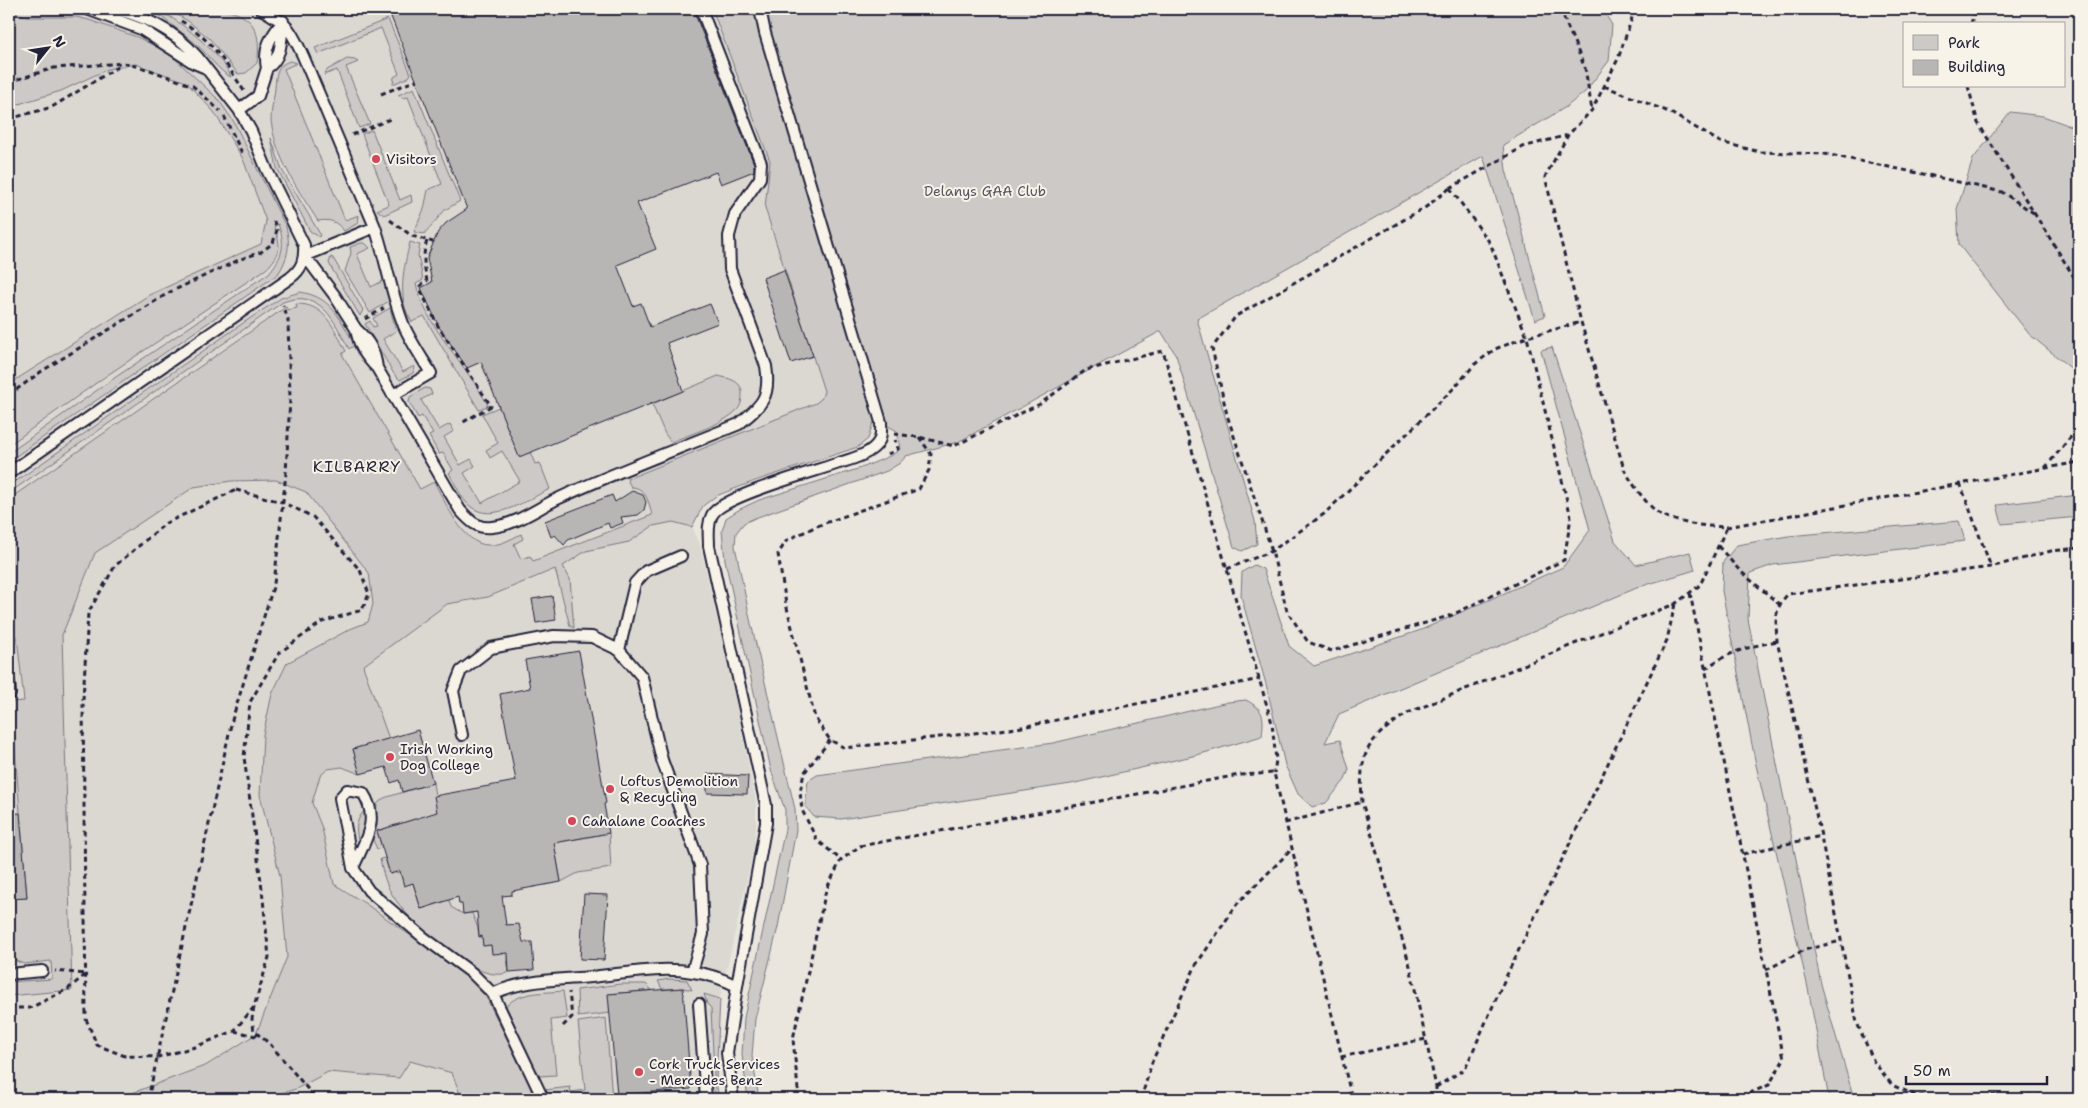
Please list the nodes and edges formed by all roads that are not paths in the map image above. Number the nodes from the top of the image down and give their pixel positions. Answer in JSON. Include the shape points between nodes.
{"nodes":[{"id":1,"x":88,"y":9,"type":"edge"},
{"id":2,"x":120,"y":9,"type":"edge"},
{"id":3,"x":261,"y":9,"type":"edge"},
{"id":4,"x":700,"y":9,"type":"edge"},
{"id":5,"x":760,"y":9,"type":"edge"},
{"id":6,"x":283,"y":21,"type":"junction"},
{"id":7,"x":206,"y":68,"type":"junction"},
{"id":8,"x":239,"y":110,"type":"junction"},
{"id":9,"x":375,"y":227,"type":"junction"},
{"id":10,"x":305,"y":256,"type":"junction"},
{"id":11,"x":393,"y":395,"type":"junction"},
{"id":12,"x":9,"y":474,"type":"edge"},
{"id":13,"x":680,"y":556,"type":"dead end"},
{"id":14,"x":619,"y":650,"type":"junction"},
{"id":15,"x":9,"y":682,"type":"edge"},
{"id":16,"x":10,"y":694,"type":"edge"},
{"id":17,"x":462,"y":735,"type":"dead end"},
{"id":18,"x":353,"y":868,"type":"junction"},
{"id":19,"x":42,"y":971,"type":"road end"},
{"id":20,"x":692,"y":972,"type":"junction"},
{"id":21,"x":9,"y":974,"type":"edge"},
{"id":22,"x":737,"y":986,"type":"junction"},
{"id":23,"x":493,"y":994,"type":"junction"},
{"id":24,"x":699,"y":1004,"type":"dead end"},
{"id":25,"x":543,"y":1099,"type":"edge"},
{"id":26,"x":706,"y":1099,"type":"edge"},
{"id":27,"x":733,"y":1099,"type":"edge"}],
"edges":[{"from":1,"to":7,"type":"lane","via":[[141,30]]},
{"from":2,"to":7,"type":"lane","via":[[168,31],[189,47]]},
{"from":3,"to":6,"type":"lane"},
{"from":4,"to":11,"type":"lane","via":[[761,163],[760,178],[735,214],[729,236],[730,269],[769,382],[765,398],[757,410],[739,424],[555,500],[516,521],[481,527],[460,510]]},
{"from":5,"to":22,"type":"lane","via":[[881,431],[880,441],[872,450],[855,458],[751,492],[722,505],[713,514],[708,528],[709,546],[766,805],[766,823]]},
{"from":6,"to":8,"type":"lane","via":[[270,36],[265,59],[267,68],[258,96]]},
{"from":6,"to":9,"type":"lane","via":[[304,56]]},
{"from":7,"to":8,"type":"lane"},
{"from":8,"to":10,"type":"lane","via":[[300,233]]},
{"from":9,"to":10,"type":"lane"},
{"from":9,"to":11,"type":"lane","via":[[405,327],[431,373]]},
{"from":10,"to":11,"type":"lane","via":[[355,327],[362,351]]},
{"from":10,"to":12,"type":"lane","via":[[298,272],[290,278]]},
{"from":13,"to":14,"type":"lane","via":[[646,571],[635,583]]},
{"from":14,"to":17,"type":"lane","via":[[592,637],[554,636],[491,648],[461,671],[453,691]]},
{"from":14,"to":20,"type":"lane","via":[[642,677],[662,760],[700,865],[703,934]]},
{"from":15,"to":16,"type":"lane"},
{"from":18,"to":18,"type":"lane","via":[[372,822],[370,803],[363,793],[347,790],[340,798]]},
{"from":18,"to":23,"type":"lane","via":[[369,891],[472,973]]},
{"from":19,"to":21,"type":"lane"},
{"from":20,"to":22,"type":"lane","via":[[724,979]]},
{"from":20,"to":23,"type":"lane","via":[[656,970],[568,979],[512,987]]},
{"from":22,"to":27,"type":"lane","via":[[727,1053]]},
{"from":23,"to":25,"type":"lane"},
{"from":24,"to":26,"type":"lane"}]}
